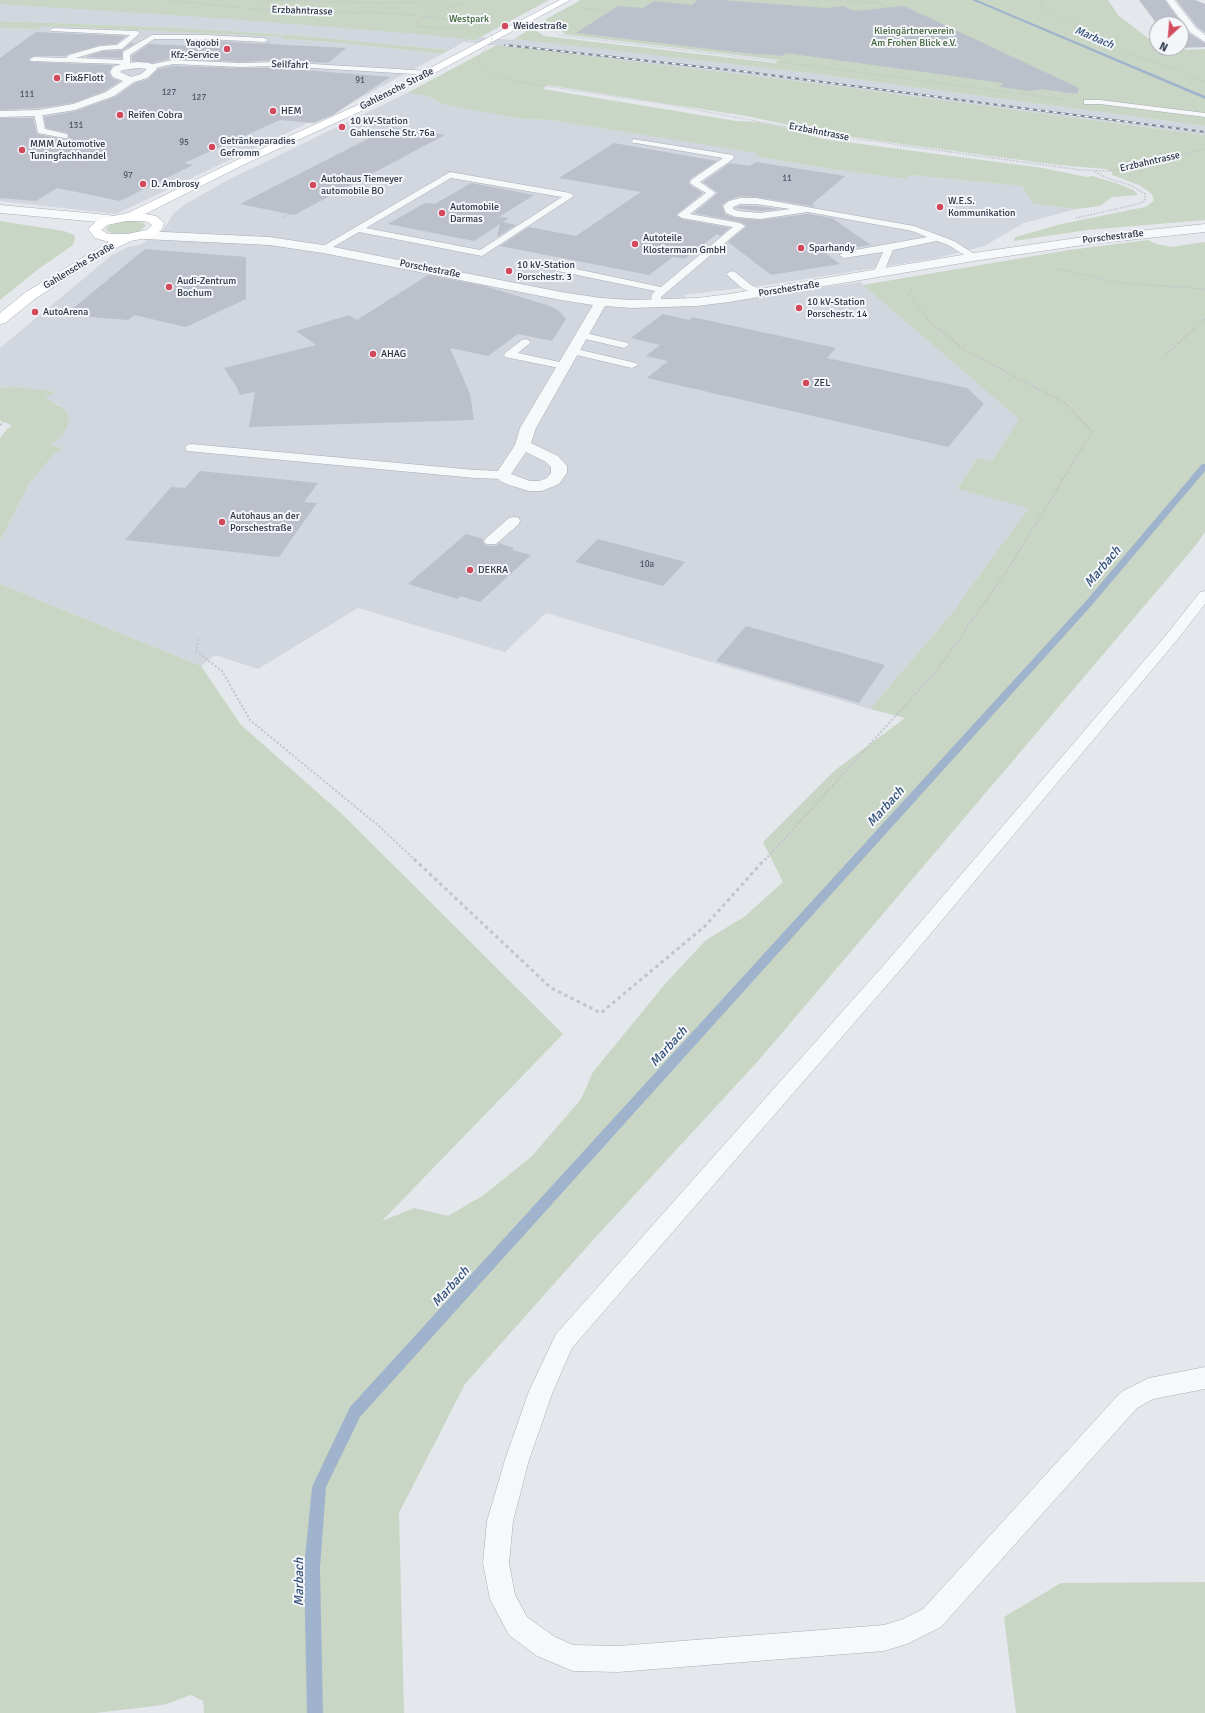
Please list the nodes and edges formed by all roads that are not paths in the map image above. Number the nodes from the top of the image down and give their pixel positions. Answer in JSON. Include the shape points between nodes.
{"nodes":[{"id":1,"x":566,"y":0,"type":"edge"},
{"id":2,"x":1170,"y":0,"type":"edge"},
{"id":3,"x":53,"y":30,"type":"dead end"},
{"id":4,"x":1205,"y":39,"type":"edge"},
{"id":5,"x":264,"y":40,"type":"dead end"},
{"id":6,"x":34,"y":58,"type":"dead end"},
{"id":7,"x":68,"y":60,"type":"junction"},
{"id":8,"x":127,"y":64,"type":"junction"},
{"id":9,"x":151,"y":67,"type":"junction"},
{"id":10,"x":430,"y":73,"type":"junction"},
{"id":11,"x":131,"y":80,"type":"junction"},
{"id":12,"x":1087,"y":102,"type":"road end"},
{"id":13,"x":38,"y":113,"type":"junction"},
{"id":14,"x":0,"y":114,"type":"edge"},
{"id":15,"x":1205,"y":115,"type":"edge"},
{"id":16,"x":64,"y":136,"type":"dead end"},
{"id":17,"x":636,"y":141,"type":"dead end"},
{"id":18,"x":203,"y":181,"type":"junction"},
{"id":19,"x":0,"y":209,"type":"edge"},
{"id":20,"x":806,"y":210,"type":"junction"},
{"id":21,"x":0,"y":216,"type":"edge"},
{"id":22,"x":132,"y":216,"type":"junction"},
{"id":23,"x":109,"y":220,"type":"junction"},
{"id":24,"x":155,"y":221,"type":"junction"},
{"id":25,"x":1205,"y":228,"type":"edge"},
{"id":26,"x":358,"y":229,"type":"junction"},
{"id":27,"x":97,"y":232,"type":"junction"},
{"id":28,"x":144,"y":235,"type":"junction"},
{"id":29,"x":127,"y":238,"type":"junction"},
{"id":30,"x":938,"y":238,"type":"junction"},
{"id":31,"x":258,"y":240,"type":"junction"},
{"id":32,"x":889,"y":248,"type":"junction"},
{"id":33,"x":323,"y":249,"type":"junction"},
{"id":34,"x":844,"y":256,"type":"dead end"},
{"id":35,"x":974,"y":257,"type":"junction"},
{"id":36,"x":538,"y":264,"type":"dead end"},
{"id":37,"x":731,"y":274,"type":"dead end"},
{"id":38,"x":878,"y":274,"type":"junction"},
{"id":39,"x":663,"y":290,"type":"junction"},
{"id":40,"x":762,"y":293,"type":"junction"},
{"id":41,"x":31,"y":295,"type":"junction"},
{"id":42,"x":601,"y":302,"type":"junction"},
{"id":43,"x":658,"y":304,"type":"junction"},
{"id":44,"x":0,"y":320,"type":"edge"},
{"id":45,"x":581,"y":335,"type":"junction"},
{"id":46,"x":526,"y":342,"type":"dead end"},
{"id":47,"x":624,"y":345,"type":"dead end"},
{"id":48,"x":572,"y":351,"type":"junction"},
{"id":49,"x":632,"y":365,"type":"dead end"},
{"id":50,"x":564,"y":366,"type":"junction"},
{"id":51,"x":523,"y":445,"type":"junction"},
{"id":52,"x":191,"y":448,"type":"dead end"},
{"id":53,"x":504,"y":475,"type":"junction"},
{"id":54,"x":514,"y":521,"type":"dead end"},
{"id":55,"x":490,"y":541,"type":"dead end"},
{"id":56,"x":1205,"y":595,"type":"edge"},
{"id":57,"x":1205,"y":1378,"type":"edge"}],
"edges":[{"from":1,"to":10,"type":"street","name":"Gahlensche Straße"},
{"from":2,"to":4,"type":"street","via":[[1194,30]]},
{"from":3,"to":7,"type":"lane","via":[[137,34],[119,47],[103,48]]},
{"from":5,"to":8,"type":"lane","via":[[152,37],[126,54]]},
{"from":6,"to":7,"type":"lane"},
{"from":7,"to":8,"type":"lane"},
{"from":8,"to":9,"type":"street","name":"Seilfahrt"},
{"from":8,"to":11,"type":"street","via":[[115,72],[120,77]]},
{"from":9,"to":10,"type":"lane","name":"Seilfahrt","via":[[173,62],[240,66],[278,64]]},
{"from":9,"to":11,"type":"street","name":"Seilfahrt","via":[[151,72]]},
{"from":10,"to":18,"type":"street","name":"Gahlensche Straße"},
{"from":11,"to":13,"type":"street","name":"Seilfahrt","via":[[110,94],[91,102]]},
{"from":12,"to":15,"type":"lane"},
{"from":13,"to":14,"type":"street","name":"Seilfahrt"},
{"from":13,"to":16,"type":"lane","via":[[41,131]]},
{"from":17,"to":39,"type":"lane","via":[[730,157],[694,182],[712,193],[682,215],[740,226]]},
{"from":18,"to":22,"type":"street","name":"Gahlensche Straße"},
{"from":18,"to":24,"type":"street","name":"Gahlensche Straße"},
{"from":19,"to":23,"type":"street"},
{"from":20,"to":20,"type":"lane","via":[[756,201],[740,201],[728,206],[729,211],[736,214],[760,216]]},
{"from":20,"to":30,"type":"lane","via":[[914,229]]},
{"from":21,"to":27,"type":"street","via":[[74,225]]},
{"from":22,"to":23,"type":"street","name":"Gahlensche Straße"},
{"from":22,"to":24,"type":"street","name":"Gahlensche Straße"},
{"from":23,"to":27,"type":"street","name":"Gahlensche Straße","via":[[99,224]]},
{"from":24,"to":28,"type":"street","name":"Gahlensche Straße","via":[[158,226],[155,230]]},
{"from":24,"to":31,"type":"street","name":"Porschestraße"},
{"from":25,"to":35,"type":"street","name":"Porschestraße","via":[[1090,240]]},
{"from":26,"to":26,"type":"lane","via":[[450,175],[570,196],[482,253]]},
{"from":26,"to":33,"type":"lane"},
{"from":27,"to":29,"type":"street","name":"Gahlensche Straße","via":[[116,239]]},
{"from":27,"to":41,"type":"street","name":"Gahlensche Straße","via":[[86,248],[40,284]]},
{"from":28,"to":29,"type":"street","name":"Gahlensche Straße"},
{"from":28,"to":31,"type":"street","name":"Porschestraße"},
{"from":29,"to":41,"type":"street","name":"Gahlensche Straße"},
{"from":30,"to":32,"type":"lane"},
{"from":30,"to":35,"type":"lane"},
{"from":31,"to":33,"type":"street","name":"Porschestraße"},
{"from":32,"to":34,"type":"lane"},
{"from":32,"to":38,"type":"lane"},
{"from":33,"to":42,"type":"street","name":"Porschestraße"},
{"from":35,"to":38,"type":"street","name":"Porschestraße"},
{"from":36,"to":39,"type":"lane"},
{"from":37,"to":40,"type":"lane","via":[[748,287]]},
{"from":38,"to":40,"type":"street","name":"Porschestraße"},
{"from":39,"to":43,"type":"lane","via":[[656,296]]},
{"from":40,"to":43,"type":"street","name":"Porschestraße"},
{"from":41,"to":44,"type":"street","name":"Gahlensche Straße"},
{"from":42,"to":43,"type":"street","name":"Porschestraße"},
{"from":42,"to":45,"type":"street"},
{"from":45,"to":47,"type":"lane"},
{"from":45,"to":48,"type":"street"},
{"from":46,"to":50,"type":"lane","via":[[510,355]]},
{"from":48,"to":49,"type":"lane"},
{"from":48,"to":50,"type":"street"},
{"from":50,"to":51,"type":"street","via":[[528,428]]},
{"from":51,"to":53,"type":"street"},
{"from":51,"to":53,"type":"street","via":[[552,459],[559,466],[559,473],[542,486],[515,482]]},
{"from":52,"to":53,"type":"lane"},
{"from":54,"to":55,"type":"lane"},
{"from":56,"to":57,"type":"lane","via":[[895,964],[564,1341],[541,1391],[517,1460],[500,1521],[496,1563],[504,1599],[518,1626],[546,1647],[573,1658],[618,1659],[876,1638],[907,1631],[932,1618],[1129,1400],[1149,1389]]}]}
